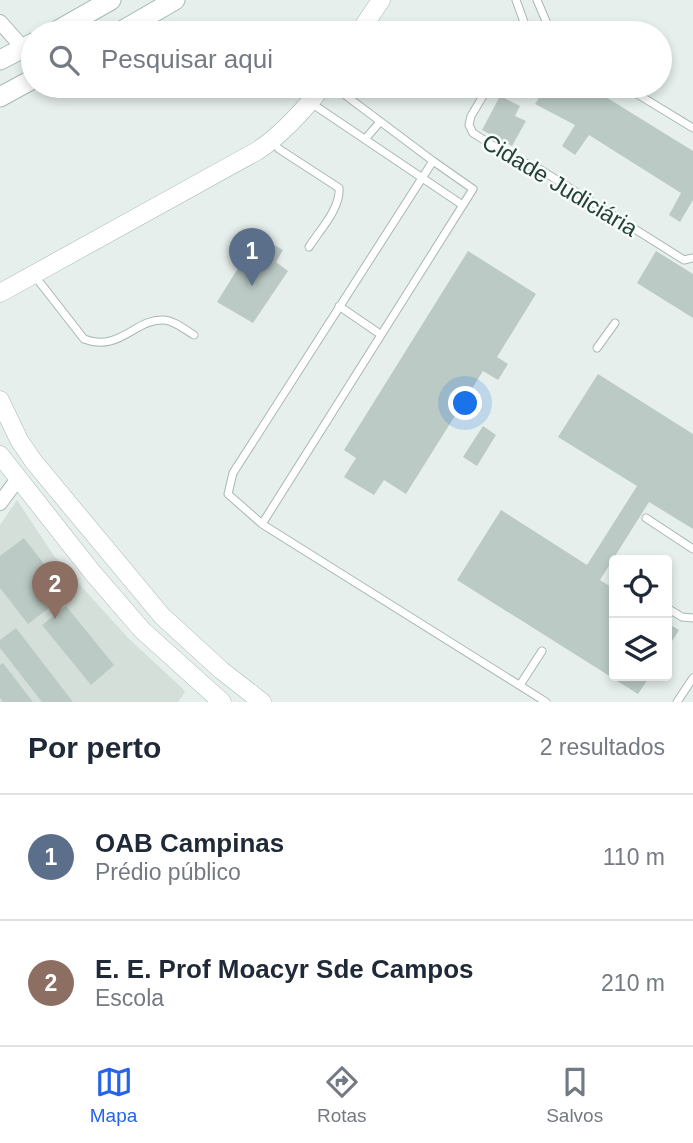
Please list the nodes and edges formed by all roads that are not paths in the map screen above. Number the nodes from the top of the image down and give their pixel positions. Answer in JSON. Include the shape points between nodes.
{"nodes":[{"id":1,"x":111,"y":0,"type":"edge"},
{"id":2,"x":175,"y":0,"type":"edge"},
{"id":3,"x":381,"y":0,"type":"edge"},
{"id":4,"x":516,"y":0,"type":"edge"},
{"id":5,"x":537,"y":0,"type":"edge"},
{"id":6,"x":542,"y":16,"type":"junction"},
{"id":7,"x":74,"y":21,"type":"edge"},
{"id":8,"x":139,"y":21,"type":"edge"},
{"id":9,"x":367,"y":21,"type":"edge"},
{"id":10,"x":524,"y":21,"type":"edge"},
{"id":11,"x":527,"y":21,"type":"edge"},
{"id":12,"x":545,"y":21,"type":"edge"},
{"id":13,"x":0,"y":24,"type":"edge"},
{"id":14,"x":19,"y":54,"type":"edge"},
{"id":15,"x":21,"y":80,"type":"edge"},
{"id":16,"x":21,"y":86,"type":"edge"},
{"id":17,"x":0,"y":97,"type":"edge"},
{"id":18,"x":313,"y":98,"type":"edge"},
{"id":19,"x":349,"y":98,"type":"edge"},
{"id":20,"x":482,"y":98,"type":"edge"},
{"id":21,"x":644,"y":98,"type":"edge"},
{"id":22,"x":310,"y":102,"type":"junction"},
{"id":23,"x":380,"y":122,"type":"junction"},
{"id":24,"x":693,"y":128,"type":"edge"},
{"id":25,"x":366,"y":138,"type":"junction"},
{"id":26,"x":272,"y":141,"type":"junction"},
{"id":27,"x":433,"y":161,"type":"junction"},
{"id":28,"x":421,"y":177,"type":"junction"},
{"id":29,"x":461,"y":204,"type":"junction"},
{"id":30,"x":309,"y":247,"type":"dead end"},
{"id":31,"x":693,"y":258,"type":"edge"},
{"id":32,"x":33,"y":275,"type":"junction"},
{"id":33,"x":0,"y":293,"type":"edge"},
{"id":34,"x":339,"y":306,"type":"junction"},
{"id":35,"x":615,"y":323,"type":"dead end"},
{"id":36,"x":380,"y":334,"type":"junction"},
{"id":37,"x":194,"y":335,"type":"dead end"},
{"id":38,"x":597,"y":348,"type":"dead end"},
{"id":39,"x":0,"y":400,"type":"edge"},
{"id":40,"x":19,"y":440,"type":"junction"},
{"id":41,"x":0,"y":445,"type":"edge"},
{"id":42,"x":0,"y":455,"type":"edge"},
{"id":43,"x":34,"y":462,"type":"junction"},
{"id":44,"x":17,"y":480,"type":"junction"},
{"id":45,"x":0,"y":503,"type":"edge"},
{"id":46,"x":646,"y":518,"type":"dead end"},
{"id":47,"x":262,"y":524,"type":"junction"},
{"id":48,"x":693,"y":549,"type":"edge"},
{"id":49,"x":672,"y":611,"type":"edge"},
{"id":50,"x":693,"y":618,"type":"edge"},
{"id":51,"x":542,"y":651,"type":"dead end"},
{"id":52,"x":693,"y":678,"type":"edge"},
{"id":53,"x":520,"y":685,"type":"junction"},
{"id":54,"x":222,"y":702,"type":"edge"},
{"id":55,"x":262,"y":702,"type":"edge"},
{"id":56,"x":546,"y":702,"type":"edge"},
{"id":57,"x":677,"y":702,"type":"edge"}],
"edges":[{"from":1,"to":7,"type":"main road"},
{"from":2,"to":8,"type":"main road"},
{"from":3,"to":9,"type":"street"},
{"from":4,"to":10,"type":"lane"},
{"from":5,"to":6,"type":"lane"},
{"from":6,"to":11,"type":"lane"},
{"from":6,"to":12,"type":"lane"},
{"from":13,"to":14,"type":"street"},
{"from":14,"to":15,"type":"main road","via":[[11,75]]},
{"from":16,"to":17,"type":"main road"},
{"from":18,"to":22,"type":"street"},
{"from":19,"to":23,"type":"lane"},
{"from":20,"to":31,"type":"lane","name":"Cidade Judiciária","via":[[471,116],[473,133],[684,260]]},
{"from":21,"to":24,"type":"lane"},
{"from":22,"to":25,"type":"lane"},
{"from":22,"to":26,"type":"street"},
{"from":23,"to":25,"type":"lane"},
{"from":23,"to":27,"type":"lane"},
{"from":25,"to":28,"type":"lane"},
{"from":26,"to":30,"type":"lane","via":[[339,188],[336,204]]},
{"from":26,"to":32,"type":"street"},
{"from":27,"to":28,"type":"lane"},
{"from":27,"to":29,"type":"lane","via":[[473,188]]},
{"from":28,"to":29,"type":"lane"},
{"from":28,"to":34,"type":"lane"},
{"from":29,"to":36,"type":"lane"},
{"from":32,"to":33,"type":"street"},
{"from":32,"to":37,"type":"lane","via":[[71,325],[93,343],[129,335],[161,320]]},
{"from":34,"to":36,"type":"lane"},
{"from":34,"to":47,"type":"lane","via":[[233,472],[228,494]]},
{"from":35,"to":38,"type":"lane"},
{"from":36,"to":47,"type":"lane"},
{"from":39,"to":40,"type":"street"},
{"from":40,"to":41,"type":"street"},
{"from":40,"to":43,"type":"street"},
{"from":42,"to":44,"type":"street"},
{"from":43,"to":44,"type":"street"},
{"from":43,"to":55,"type":"street","via":[[162,616]]},
{"from":44,"to":45,"type":"street"},
{"from":44,"to":54,"type":"street","via":[[142,630]]},
{"from":46,"to":48,"type":"lane"},
{"from":47,"to":53,"type":"lane"},
{"from":49,"to":50,"type":"lane"},
{"from":51,"to":53,"type":"lane"},
{"from":52,"to":57,"type":"lane"},
{"from":53,"to":56,"type":"lane"}]}
